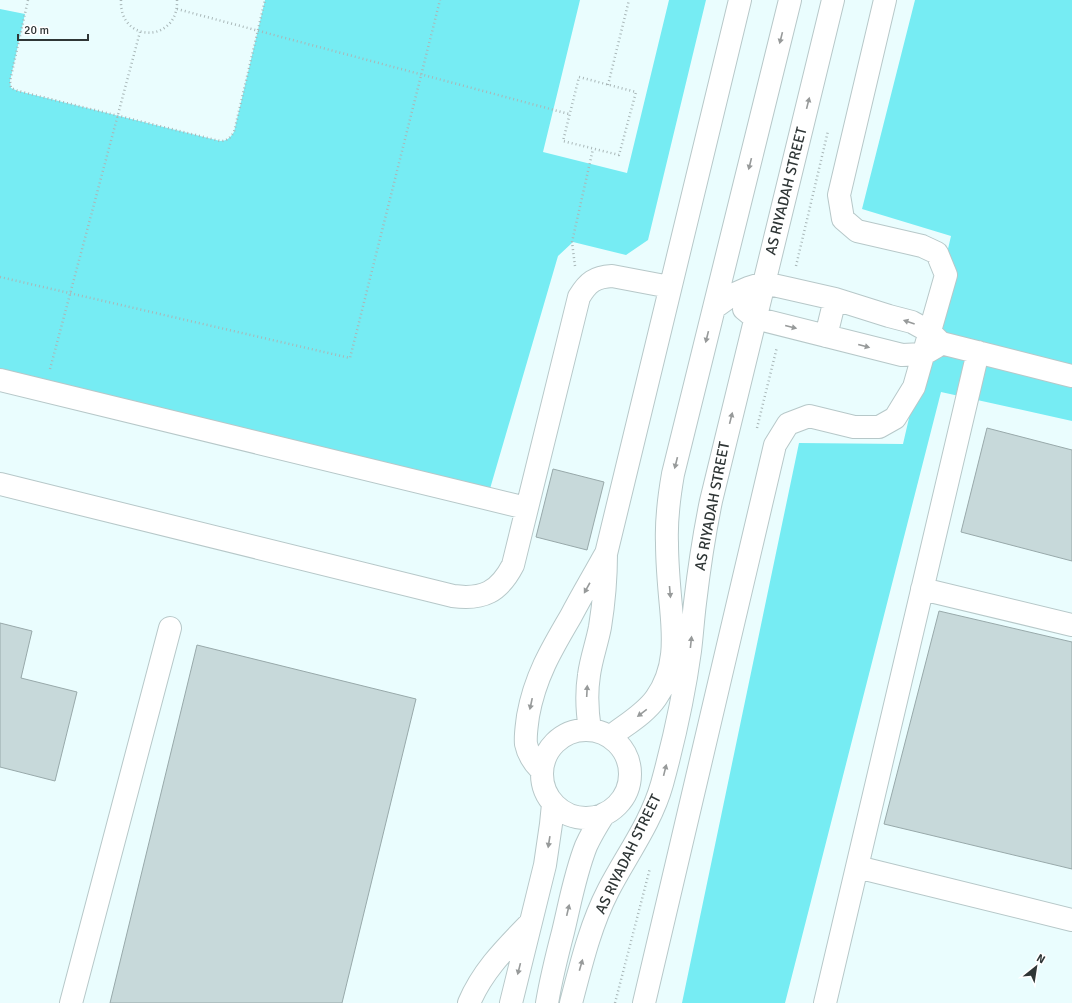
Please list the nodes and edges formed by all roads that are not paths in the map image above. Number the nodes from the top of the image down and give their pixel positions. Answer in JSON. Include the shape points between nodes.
{"nodes":[{"id":1,"x":740,"y":0,"type":"edge"},
{"id":2,"x":790,"y":0,"type":"edge"},
{"id":3,"x":833,"y":0,"type":"edge"},
{"id":4,"x":885,"y":0,"type":"edge"},
{"id":5,"x":724,"y":272,"type":"junction"},
{"id":6,"x":764,"y":283,"type":"junction"},
{"id":7,"x":670,"y":287,"type":"junction"},
{"id":8,"x":732,"y":295,"type":"junction"},
{"id":9,"x":835,"y":299,"type":"junction"},
{"id":10,"x":714,"y":308,"type":"junction"},
{"id":11,"x":755,"y":318,"type":"junction"},
{"id":12,"x":826,"y":336,"type":"junction"},
{"id":13,"x":932,"y":343,"type":"junction"},
{"id":14,"x":978,"y":352,"type":"junction"},
{"id":15,"x":1072,"y":376,"type":"edge"},
{"id":16,"x":0,"y":380,"type":"edge"},
{"id":17,"x":0,"y":484,"type":"edge"},
{"id":18,"x":526,"y":508,"type":"junction"},
{"id":19,"x":606,"y":554,"type":"junction"},
{"id":20,"x":922,"y":589,"type":"junction"},
{"id":21,"x":569,"y":618,"type":"junction"},
{"id":22,"x":1072,"y":625,"type":"edge"},
{"id":23,"x":170,"y":628,"type":"dead end"},
{"id":24,"x":599,"y":628,"type":"junction"},
{"id":25,"x":600,"y":733,"type":"junction"},
{"id":26,"x":541,"y":770,"type":"junction"},
{"id":27,"x":553,"y":804,"type":"junction"},
{"id":28,"x":604,"y":814,"type":"junction"},
{"id":29,"x":857,"y":867,"type":"junction"},
{"id":30,"x":1072,"y":920,"type":"edge"},
{"id":31,"x":531,"y":922,"type":"junction"},
{"id":32,"x":71,"y":1003,"type":"edge"},
{"id":33,"x":469,"y":1003,"type":"edge"},
{"id":34,"x":511,"y":1003,"type":"edge"},
{"id":35,"x":547,"y":1003,"type":"edge"},
{"id":36,"x":571,"y":1003,"type":"edge"},
{"id":37,"x":644,"y":1003,"type":"edge"},
{"id":38,"x":825,"y":1003,"type":"edge"}],
"edges":[{"from":1,"to":7,"type":"street"},
{"from":2,"to":5,"type":"street","one_way":true},
{"from":6,"to":3,"type":"street","name":"AS RIYADAH STREET","one_way":true},
{"from":4,"to":13,"type":"street","via":[[838,195],[843,219],[857,231],[922,246],[937,253],[946,275]]},
{"from":5,"to":8,"type":"street"},
{"from":5,"to":10,"type":"street"},
{"from":6,"to":8,"type":"street"},
{"from":6,"to":9,"type":"street"},
{"from":6,"to":11,"type":"street","name":"AS RIYADAH STREET"},
{"from":7,"to":18,"type":"street","via":[[605,276],[591,281],[584,288],[579,297]]},
{"from":7,"to":19,"type":"street"},
{"from":8,"to":10,"type":"street"},
{"from":8,"to":11,"type":"street","via":[[746,312]]},
{"from":9,"to":12,"type":"street"},
{"from":13,"to":9,"type":"street","one_way":true,"via":[[912,322]]},
{"from":10,"to":25,"type":"street","one_way":true,"via":[[670,494],[666,542],[673,635],[669,672],[647,708]]},
{"from":11,"to":12,"type":"street","one_way":true},
{"from":36,"to":11,"type":"street","name":"AS RIYADAH STREET","one_way":true,"via":[[599,909],[653,810],[662,785],[686,678],[705,531]]},
{"from":12,"to":13,"type":"street","one_way":true,"via":[[902,355]]},
{"from":13,"to":14,"type":"street"},
{"from":13,"to":37,"type":"street","via":[[914,387],[895,418],[879,427],[854,427],[810,416],[788,424],[775,445]]},
{"from":14,"to":15,"type":"street"},
{"from":14,"to":20,"type":"street"},
{"from":16,"to":18,"type":"street"},
{"from":17,"to":18,"type":"street","via":[[466,598],[490,592],[507,576]]},
{"from":19,"to":21,"type":"street","one_way":true},
{"from":19,"to":24,"type":"street","via":[[605,593]]},
{"from":20,"to":22,"type":"street"},
{"from":20,"to":29,"type":"street"},
{"from":21,"to":24,"type":"street"},
{"from":21,"to":26,"type":"street","one_way":true,"via":[[542,668],[530,706],[526,745],[534,763]]},
{"from":23,"to":32,"type":"street"},
{"from":25,"to":24,"type":"street","one_way":true,"via":[[587,711],[589,674]]},
{"from":25,"to":26,"type":"street","via":[[577,730],[564,736],[552,744]]},
{"from":25,"to":28,"type":"street","via":[[620,746],[627,757],[630,771],[624,797]]},
{"from":26,"to":27,"type":"street","via":[[542,782]]},
{"from":27,"to":28,"type":"street","via":[[571,816],[593,818]]},
{"from":27,"to":31,"type":"street","one_way":true,"via":[[545,865]]},
{"from":35,"to":28,"type":"street","name":"AS RIYADAH STREET","one_way":true,"via":[[578,869],[586,846]]},
{"from":29,"to":30,"type":"street"},
{"from":29,"to":38,"type":"street"},
{"from":31,"to":33,"type":"street","via":[[495,959]]},
{"from":31,"to":34,"type":"street","one_way":true}]}
